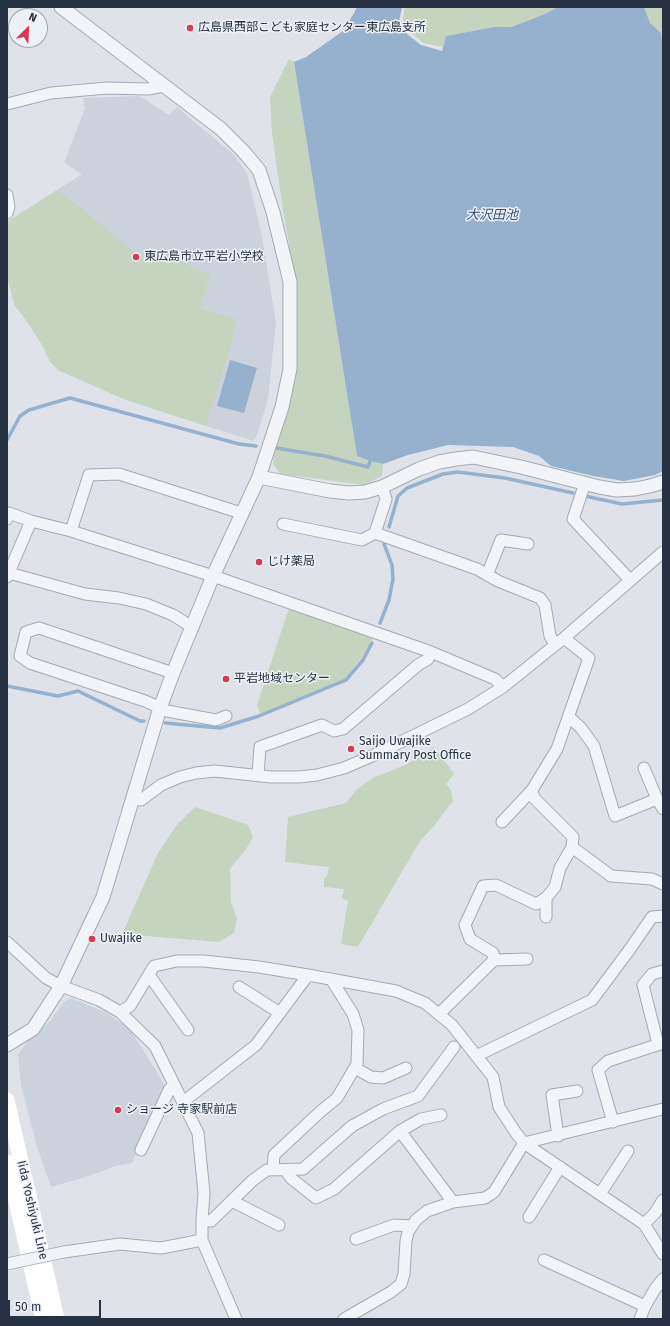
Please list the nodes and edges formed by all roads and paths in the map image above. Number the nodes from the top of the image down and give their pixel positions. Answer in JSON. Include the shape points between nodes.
{"nodes":[{"id":1,"x":61,"y":7,"type":"edge"},
{"id":2,"x":164,"y":86,"type":"junction"},
{"id":3,"x":7,"y":104,"type":"edge"},
{"id":4,"x":7,"y":195,"type":"edge"},
{"id":5,"x":7,"y":213,"type":"edge"},
{"id":6,"x":259,"y":477,"type":"junction"},
{"id":7,"x":663,"y":482,"type":"edge"},
{"id":8,"x":585,"y":483,"type":"junction"},
{"id":9,"x":382,"y":487,"type":"junction"},
{"id":10,"x":242,"y":513,"type":"junction"},
{"id":11,"x":7,"y":519,"type":"edge"},
{"id":12,"x":31,"y":521,"type":"junction"},
{"id":13,"x":283,"y":524,"type":"dead end"},
{"id":14,"x":70,"y":531,"type":"junction"},
{"id":15,"x":375,"y":533,"type":"junction"},
{"id":16,"x":528,"y":544,"type":"dead end"},
{"id":17,"x":663,"y":552,"type":"edge"},
{"id":18,"x":8,"y":575,"type":"edge"},
{"id":19,"x":487,"y":575,"type":"junction"},
{"id":20,"x":213,"y":576,"type":"junction"},
{"id":21,"x":630,"y":580,"type":"junction"},
{"id":22,"x":192,"y":627,"type":"junction"},
{"id":23,"x":560,"y":641,"type":"junction"},
{"id":24,"x":431,"y":652,"type":"junction"},
{"id":25,"x":173,"y":673,"type":"junction"},
{"id":26,"x":503,"y":687,"type":"junction"},
{"id":27,"x":160,"y":708,"type":"junction"},
{"id":28,"x":226,"y":716,"type":"dead end"},
{"id":29,"x":569,"y":718,"type":"junction"},
{"id":30,"x":644,"y":768,"type":"dead end"},
{"id":31,"x":258,"y":775,"type":"junction"},
{"id":32,"x":532,"y":790,"type":"junction"},
{"id":33,"x":133,"y":799,"type":"junction"},
{"id":34,"x":660,"y":804,"type":"edge"},
{"id":35,"x":502,"y":822,"type":"dead end"},
{"id":36,"x":572,"y":847,"type":"junction"},
{"id":37,"x":663,"y":884,"type":"edge"},
{"id":38,"x":546,"y":898,"type":"junction"},
{"id":39,"x":663,"y":916,"type":"edge"},
{"id":40,"x":546,"y":917,"type":"dead end"},
{"id":41,"x":7,"y":942,"type":"edge"},
{"id":42,"x":494,"y":960,"type":"junction"},
{"id":43,"x":527,"y":960,"type":"dead end"},
{"id":44,"x":663,"y":972,"type":"edge"},
{"id":45,"x":149,"y":975,"type":"junction"},
{"id":46,"x":308,"y":975,"type":"junction"},
{"id":47,"x":331,"y":979,"type":"junction"},
{"id":48,"x":61,"y":986,"type":"junction"},
{"id":49,"x":239,"y":987,"type":"dead end"},
{"id":50,"x":120,"y":1012,"type":"junction"},
{"id":51,"x":280,"y":1013,"type":"junction"},
{"id":52,"x":439,"y":1014,"type":"junction"},
{"id":53,"x":188,"y":1030,"type":"dead end"},
{"id":54,"x":661,"y":1044,"type":"edge"},
{"id":55,"x":7,"y":1045,"type":"edge"},
{"id":56,"x":454,"y":1047,"type":"dead end"},
{"id":57,"x":476,"y":1056,"type":"junction"},
{"id":58,"x":355,"y":1068,"type":"junction"},
{"id":59,"x":406,"y":1068,"type":"dead end"},
{"id":60,"x":174,"y":1085,"type":"junction"},
{"id":61,"x":577,"y":1091,"type":"dead end"},
{"id":62,"x":7,"y":1100,"type":"edge"},
{"id":63,"x":183,"y":1102,"type":"junction"},
{"id":64,"x":663,"y":1109,"type":"edge"},
{"id":65,"x":441,"y":1115,"type":"dead end"},
{"id":66,"x":613,"y":1122,"type":"junction"},
{"id":67,"x":400,"y":1131,"type":"junction"},
{"id":68,"x":558,"y":1136,"type":"junction"},
{"id":69,"x":543,"y":1140,"type":"junction"},
{"id":70,"x":524,"y":1143,"type":"junction"},
{"id":71,"x":141,"y":1150,"type":"dead end"},
{"id":72,"x":628,"y":1151,"type":"dead end"},
{"id":73,"x":542,"y":1155,"type":"junction"},
{"id":74,"x":7,"y":1162,"type":"edge"},
{"id":75,"x":560,"y":1167,"type":"junction"},
{"id":76,"x":279,"y":1170,"type":"junction"},
{"id":77,"x":600,"y":1194,"type":"junction"},
{"id":78,"x":663,"y":1200,"type":"edge"},
{"id":79,"x":232,"y":1201,"type":"junction"},
{"id":80,"x":453,"y":1202,"type":"junction"},
{"id":81,"x":529,"y":1218,"type":"dead end"},
{"id":82,"x":202,"y":1220,"type":"junction"},
{"id":83,"x":644,"y":1224,"type":"junction"},
{"id":84,"x":279,"y":1225,"type":"dead end"},
{"id":85,"x":412,"y":1226,"type":"junction"},
{"id":86,"x":356,"y":1239,"type":"dead end"},
{"id":87,"x":202,"y":1240,"type":"junction"},
{"id":88,"x":663,"y":1254,"type":"edge"},
{"id":89,"x":544,"y":1260,"type":"dead end"},
{"id":90,"x":7,"y":1264,"type":"edge"},
{"id":91,"x":663,"y":1279,"type":"edge"},
{"id":92,"x":645,"y":1306,"type":"junction"},
{"id":93,"x":43,"y":1319,"type":"edge"},
{"id":94,"x":57,"y":1319,"type":"edge"},
{"id":95,"x":236,"y":1319,"type":"edge"},
{"id":96,"x":344,"y":1319,"type":"edge"},
{"id":97,"x":640,"y":1319,"type":"edge"}],
"edges":[{"from":1,"to":2,"type":"street"},
{"from":2,"to":3,"type":"street","via":[[148,89],[107,88],[51,93]]},
{"from":2,"to":6,"type":"street","via":[[221,129],[259,170],[275,220],[290,282],[290,369],[282,407]]},
{"from":4,"to":5,"type":"street"},
{"from":6,"to":9,"type":"street","via":[[349,493]]},
{"from":6,"to":10,"type":"street"},
{"from":7,"to":8,"type":"street","via":[[617,490]]},
{"from":8,"to":9,"type":"street","via":[[473,457],[438,462]]},
{"from":8,"to":21,"type":"street","via":[[574,520]]},
{"from":9,"to":15,"type":"street","via":[[386,499]]},
{"from":10,"to":14,"type":"street","via":[[118,474],[89,475]]},
{"from":10,"to":20,"type":"street"},
{"from":11,"to":12,"type":"street","via":[[9,513]]},
{"from":12,"to":14,"type":"street"},
{"from":12,"to":18,"type":"street"},
{"from":13,"to":15,"type":"street","via":[[362,540]]},
{"from":14,"to":20,"type":"street"},
{"from":15,"to":19,"type":"street"},
{"from":16,"to":19,"type":"street","via":[[501,540]]},
{"from":17,"to":21,"type":"street"},
{"from":18,"to":22,"type":"street","via":[[85,594],[146,604],[173,615]]},
{"from":19,"to":23,"type":"street","via":[[540,598],[545,605],[550,636]]},
{"from":20,"to":22,"type":"street"},
{"from":20,"to":24,"type":"street"},
{"from":21,"to":23,"type":"street"},
{"from":22,"to":25,"type":"street"},
{"from":23,"to":26,"type":"street"},
{"from":23,"to":29,"type":"street","via":[[589,658]]},
{"from":24,"to":26,"type":"street","via":[[495,679]]},
{"from":24,"to":31,"type":"street","via":[[428,659],[343,729],[334,731],[322,725],[260,747]]},
{"from":25,"to":27,"type":"street"},
{"from":25,"to":27,"type":"street","via":[[39,628],[26,632],[20,656],[30,663],[145,700]]},
{"from":26,"to":31,"type":"street","via":[[468,709],[344,768],[299,777]]},
{"from":27,"to":28,"type":"street","via":[[216,720]]},
{"from":27,"to":33,"type":"street"},
{"from":29,"to":32,"type":"street","via":[[557,749]]},
{"from":29,"to":34,"type":"street","via":[[581,728],[594,746],[615,816]]},
{"from":30,"to":34,"type":"street"},
{"from":31,"to":33,"type":"street","via":[[215,771],[196,773],[161,785],[141,800]]},
{"from":32,"to":35,"type":"street"},
{"from":32,"to":36,"type":"street","via":[[534,798],[573,837]]},
{"from":33,"to":48,"type":"street","via":[[103,897]]},
{"from":36,"to":37,"type":"street","via":[[611,876],[652,879]]},
{"from":36,"to":38,"type":"street","via":[[560,868],[555,887]]},
{"from":38,"to":40,"type":"street"},
{"from":38,"to":42,"type":"street","via":[[536,904],[496,884],[483,886],[465,925],[470,939],[493,953]]},
{"from":39,"to":57,"type":"street","via":[[652,917],[592,1000]]},
{"from":41,"to":48,"type":"street","via":[[46,978]]},
{"from":42,"to":43,"type":"street"},
{"from":42,"to":52,"type":"street"},
{"from":44,"to":54,"type":"street","via":[[652,974],[643,985]]},
{"from":45,"to":46,"type":"street","via":[[154,966],[176,961],[204,961]]},
{"from":45,"to":50,"type":"street","via":[[130,1006]]},
{"from":45,"to":53,"type":"street"},
{"from":46,"to":47,"type":"street"},
{"from":46,"to":51,"type":"street"},
{"from":47,"to":52,"type":"street","via":[[396,991],[425,1003]]},
{"from":47,"to":58,"type":"street","via":[[353,1014],[358,1030]]},
{"from":48,"to":50,"type":"street","via":[[99,1000]]},
{"from":48,"to":55,"type":"street","via":[[33,1029]]},
{"from":49,"to":51,"type":"street"},
{"from":50,"to":60,"type":"street","via":[[155,1046]]},
{"from":51,"to":63,"type":"street","via":[[256,1045]]},
{"from":52,"to":57,"type":"street","via":[[452,1025]]},
{"from":54,"to":66,"type":"street","via":[[608,1061],[598,1070]]},
{"from":56,"to":76,"type":"street","via":[[418,1096],[383,1109],[352,1126],[303,1169]]},
{"from":57,"to":70,"type":"street","via":[[493,1077],[499,1107]]},
{"from":58,"to":59,"type":"street","via":[[371,1076],[383,1078]]},
{"from":58,"to":76,"type":"street","via":[[337,1098],[274,1155]]},
{"from":60,"to":63,"type":"street"},
{"from":60,"to":71,"type":"street","via":[[169,1090]]},
{"from":61,"to":68,"type":"street","via":[[552,1094]]},
{"from":62,"to":94,"type":"main road","name":"Iida Yoshiyuki Line"},
{"from":63,"to":82,"type":"street","via":[[198,1132],[204,1193]]},
{"from":64,"to":66,"type":"street"},
{"from":65,"to":67,"type":"street","via":[[421,1119]]},
{"from":66,"to":68,"type":"street"},
{"from":67,"to":76,"type":"street","via":[[334,1189],[316,1198]]},
{"from":67,"to":80,"type":"street"},
{"from":68,"to":69,"type":"street"},
{"from":69,"to":70,"type":"street"},
{"from":69,"to":73,"type":"street"},
{"from":70,"to":73,"type":"street"},
{"from":70,"to":80,"type":"street","via":[[494,1192],[485,1198]]},
{"from":72,"to":77,"type":"street"},
{"from":73,"to":75,"type":"street"},
{"from":74,"to":93,"type":"main road","name":"Iida Yoshiyuki Line"},
{"from":75,"to":77,"type":"street"},
{"from":75,"to":81,"type":"street"},
{"from":76,"to":79,"type":"street","via":[[267,1170]]},
{"from":77,"to":83,"type":"street"},
{"from":78,"to":83,"type":"street"},
{"from":79,"to":82,"type":"street","via":[[211,1221]]},
{"from":79,"to":84,"type":"street"},
{"from":80,"to":85,"type":"street","via":[[427,1212]]},
{"from":82,"to":87,"type":"street"},
{"from":83,"to":88,"type":"street"},
{"from":85,"to":86,"type":"street","via":[[394,1225]]},
{"from":85,"to":96,"type":"street","via":[[406,1242],[401,1284]]},
{"from":87,"to":90,"type":"street","bridge":true,"via":[[160,1248],[120,1244]]},
{"from":87,"to":95,"type":"street"},
{"from":89,"to":92,"type":"street"},
{"from":91,"to":92,"type":"street"},
{"from":92,"to":97,"type":"street"}]}
